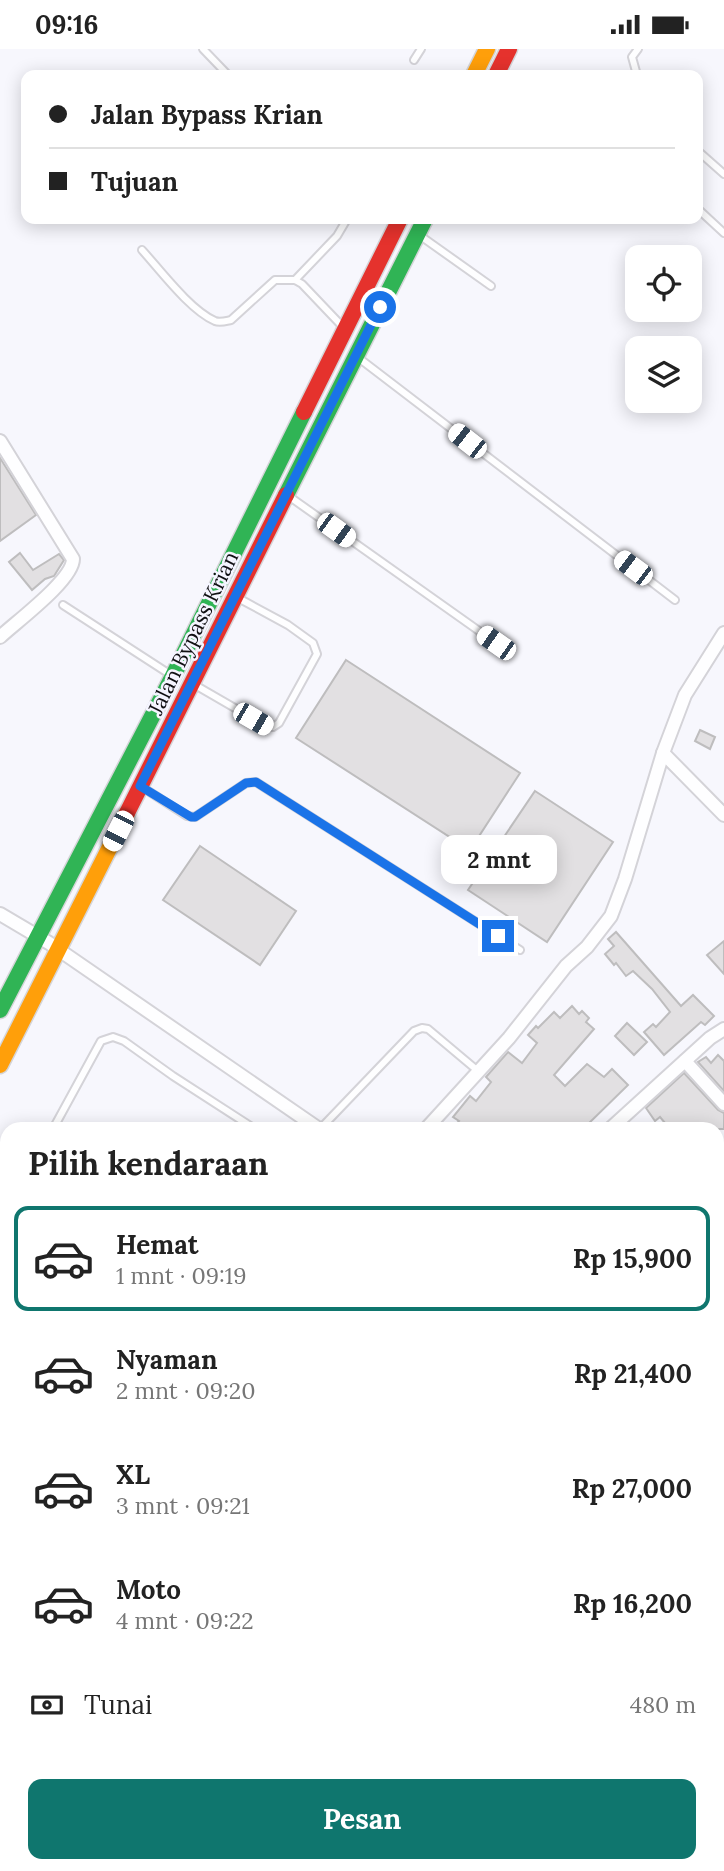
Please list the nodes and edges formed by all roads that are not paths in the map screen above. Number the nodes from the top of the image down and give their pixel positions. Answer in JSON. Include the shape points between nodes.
{"nodes":[{"id":1,"x":203,"y":49,"type":"edge"},
{"id":2,"x":421,"y":49,"type":"edge"},
{"id":3,"x":487,"y":49,"type":"edge"},
{"id":4,"x":509,"y":49,"type":"edge"},
{"id":5,"x":638,"y":49,"type":"edge"},
{"id":6,"x":414,"y":60,"type":"dead end"},
{"id":7,"x":223,"y":70,"type":"edge"},
{"id":8,"x":476,"y":70,"type":"edge"},
{"id":9,"x":498,"y":70,"type":"edge"},
{"id":10,"x":636,"y":70,"type":"edge"},
{"id":11,"x":703,"y":155,"type":"edge"},
{"id":12,"x":724,"y":174,"type":"edge"},
{"id":13,"x":703,"y":214,"type":"edge"},
{"id":14,"x":344,"y":224,"type":"edge"},
{"id":15,"x":397,"y":224,"type":"edge"},
{"id":16,"x":421,"y":226,"type":"edge"},
{"id":17,"x":724,"y":233,"type":"edge"},
{"id":18,"x":142,"y":250,"type":"dead end"},
{"id":19,"x":295,"y":280,"type":"junction"},
{"id":20,"x":491,"y":286,"type":"dead end"},
{"id":21,"x":344,"y":328,"type":"junction"},
{"id":22,"x":356,"y":356,"type":"junction"},
{"id":23,"x":0,"y":441,"type":"edge"},
{"id":24,"x":286,"y":494,"type":"junction"},
{"id":25,"x":235,"y":596,"type":"junction"},
{"id":26,"x":675,"y":600,"type":"dead end"},
{"id":27,"x":63,"y":605,"type":"dead end"},
{"id":28,"x":724,"y":633,"type":"edge"},
{"id":29,"x":0,"y":636,"type":"edge"},
{"id":30,"x":496,"y":643,"type":"dead end"},
{"id":31,"x":173,"y":676,"type":"junction"},
{"id":32,"x":192,"y":683,"type":"junction"},
{"id":33,"x":663,"y":753,"type":"junction"},
{"id":34,"x":140,"y":786,"type":"junction"},
{"id":35,"x":724,"y":815,"type":"edge"},
{"id":36,"x":0,"y":914,"type":"edge"},
{"id":37,"x":38,"y":936,"type":"junction"},
{"id":38,"x":58,"y":950,"type":"junction"},
{"id":39,"x":520,"y":950,"type":"dead end"},
{"id":40,"x":0,"y":1010,"type":"edge"},
{"id":41,"x":724,"y":1029,"type":"edge"},
{"id":42,"x":685,"y":1061,"type":"junction"},
{"id":43,"x":0,"y":1065,"type":"edge"},
{"id":44,"x":478,"y":1071,"type":"junction"},
{"id":45,"x":724,"y":1104,"type":"edge"},
{"id":46,"x":57,"y":1122,"type":"edge"},
{"id":47,"x":244,"y":1122,"type":"edge"},
{"id":48,"x":310,"y":1122,"type":"edge"},
{"id":49,"x":327,"y":1122,"type":"edge"},
{"id":50,"x":432,"y":1122,"type":"edge"},
{"id":51,"x":618,"y":1122,"type":"edge"}],
"edges":[{"from":1,"to":7,"type":"lane"},
{"from":2,"to":6,"type":"lane"},
{"from":3,"to":8,"type":"highway"},
{"from":4,"to":9,"type":"highway"},
{"from":5,"to":10,"type":"lane","via":[[632,57]]},
{"from":11,"to":12,"type":"lane"},
{"from":13,"to":17,"type":"lane"},
{"from":14,"to":19,"type":"lane"},
{"from":15,"to":21,"type":"highway","name":"Jalan Bypass Krian"},
{"from":16,"to":20,"type":"lane"},
{"from":16,"to":22,"type":"highway","name":"Jalan Bypass Krian"},
{"from":18,"to":19,"type":"lane","via":[[186,299],[215,321],[231,320],[275,280]]},
{"from":19,"to":21,"type":"lane"},
{"from":21,"to":31,"type":"highway","name":"Jalan Bypass Krian"},
{"from":22,"to":24,"type":"highway","name":"Jalan Bypass Krian"},
{"from":22,"to":26,"type":"lane"},
{"from":23,"to":29,"type":"street","via":[[73,559],[69,573]]},
{"from":24,"to":25,"type":"highway","name":"Jalan Bypass Krian"},
{"from":24,"to":30,"type":"lane"},
{"from":25,"to":32,"type":"highway","name":"Jalan Bypass Krian"},
{"from":25,"to":32,"type":"lane","via":[[313,643],[317,655],[273,727]]},
{"from":27,"to":31,"type":"lane"},
{"from":28,"to":33,"type":"street","via":[[685,695]]},
{"from":31,"to":37,"type":"highway","name":"Jalan Bypass Krian"},
{"from":32,"to":34,"type":"highway","name":"Jalan Bypass Krian"},
{"from":33,"to":35,"type":"street"},
{"from":33,"to":44,"type":"street","via":[[611,916]]},
{"from":34,"to":38,"type":"highway","name":"Jalan Bypass Krian"},
{"from":34,"to":39,"type":"lane","via":[[195,817],[246,783],[256,782]]},
{"from":36,"to":37,"type":"street"},
{"from":37,"to":38,"type":"street"},
{"from":37,"to":40,"type":"highway","name":"Jalan Bypass Krian"},
{"from":38,"to":43,"type":"highway","name":"Jalan Bypass Krian"},
{"from":38,"to":48,"type":"street"},
{"from":41,"to":42,"type":"street"},
{"from":42,"to":45,"type":"street"},
{"from":42,"to":51,"type":"street"},
{"from":44,"to":49,"type":"lane","via":[[428,1029],[418,1030]]},
{"from":44,"to":50,"type":"street"},
{"from":46,"to":47,"type":"lane","via":[[101,1041],[113,1037]]}]}
